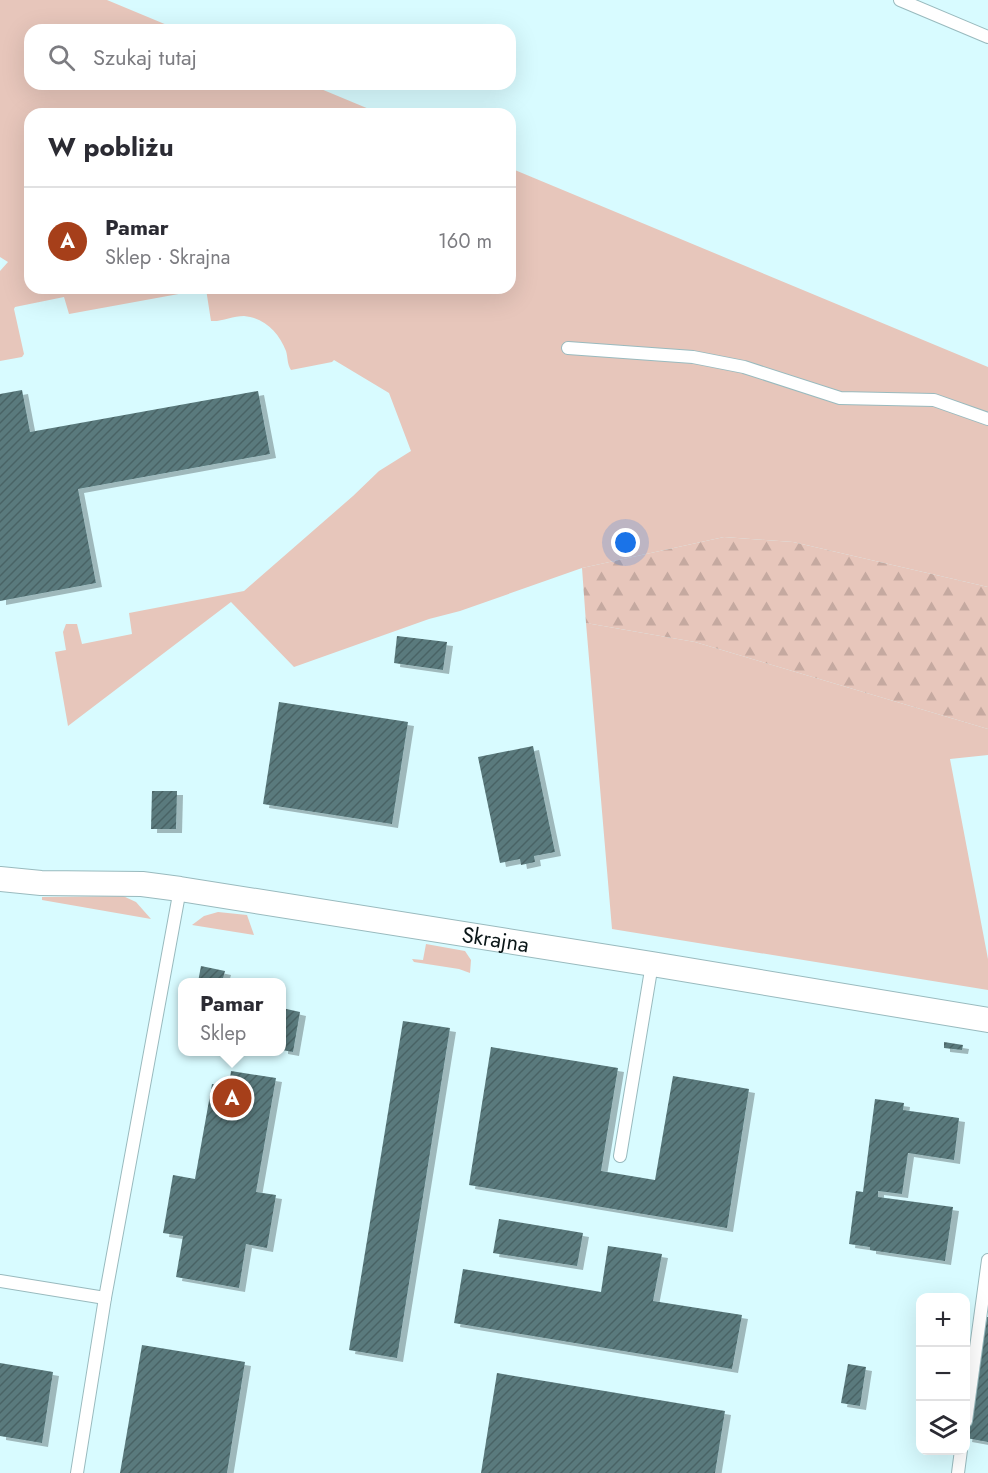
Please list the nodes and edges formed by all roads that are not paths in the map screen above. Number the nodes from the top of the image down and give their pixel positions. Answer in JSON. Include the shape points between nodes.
{"nodes":[{"id":1,"x":900,"y":0,"type":"edge"},
{"id":2,"x":988,"y":37,"type":"edge"},
{"id":3,"x":568,"y":348,"type":"dead end"},
{"id":4,"x":988,"y":418,"type":"edge"},
{"id":5,"x":0,"y":879,"type":"edge"},
{"id":6,"x":180,"y":889,"type":"junction"},
{"id":7,"x":652,"y":964,"type":"junction"},
{"id":8,"x":988,"y":1020,"type":"edge"},
{"id":9,"x":620,"y":1156,"type":"dead end"},
{"id":10,"x":988,"y":1260,"type":"edge"},
{"id":11,"x":0,"y":1281,"type":"edge"},
{"id":12,"x":105,"y":1298,"type":"junction"},
{"id":13,"x":969,"y":1401,"type":"edge"},
{"id":14,"x":960,"y":1455,"type":"edge"},
{"id":15,"x":76,"y":1473,"type":"edge"},
{"id":16,"x":958,"y":1473,"type":"edge"}],
"edges":[{"from":1,"to":2,"type":"lane"},
{"from":3,"to":4,"type":"lane","via":[[693,357],[744,367],[840,398],[934,400]]},
{"from":5,"to":6,"type":"street","name":"Skrajna"},
{"from":6,"to":7,"type":"street","name":"Skrajna"},
{"from":6,"to":12,"type":"lane"},
{"from":7,"to":8,"type":"street","name":"Skrajna"},
{"from":7,"to":9,"type":"lane"},
{"from":10,"to":13,"type":"lane"},
{"from":11,"to":12,"type":"lane"},
{"from":12,"to":15,"type":"lane"},
{"from":14,"to":16,"type":"lane"}]}
